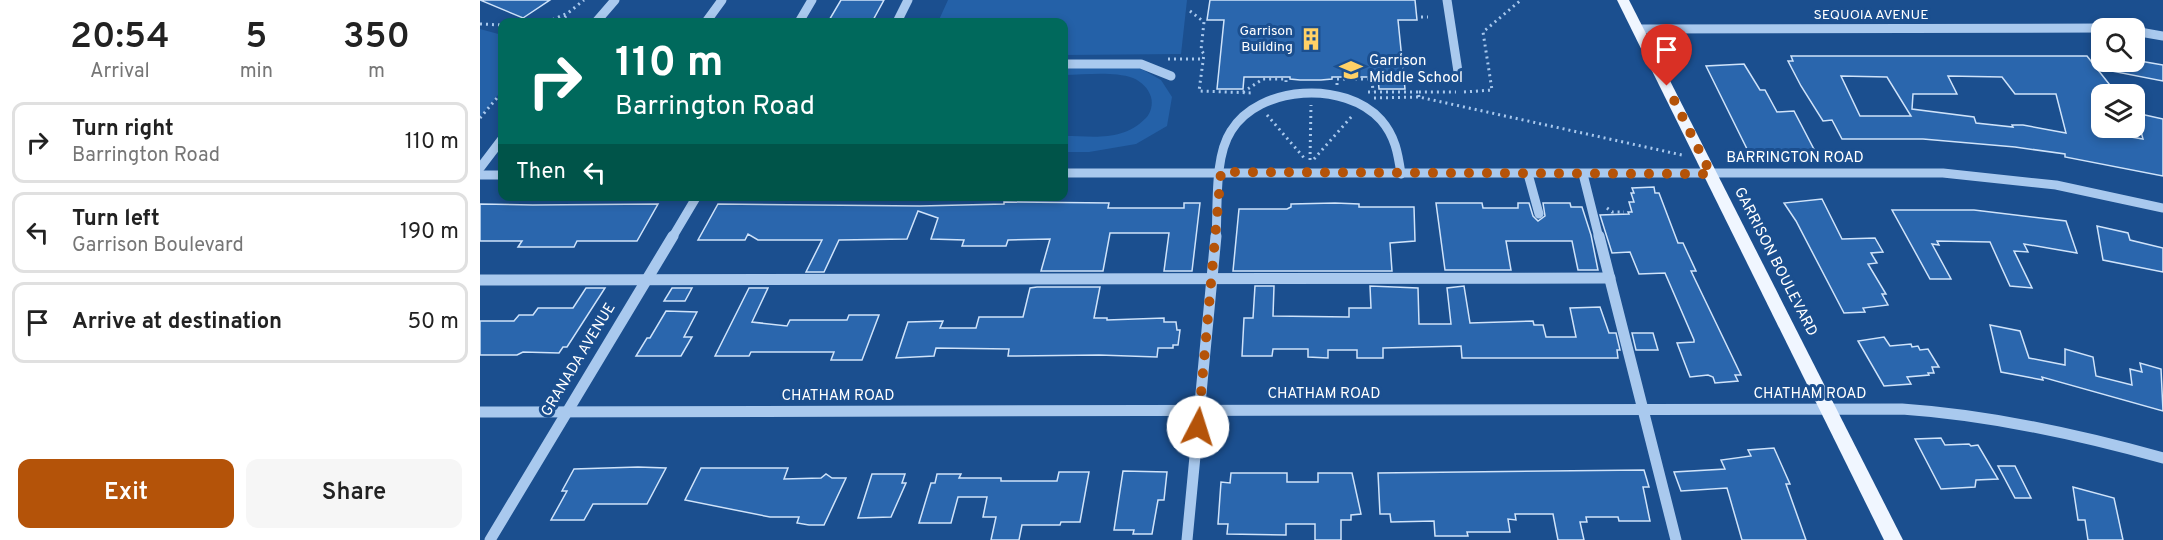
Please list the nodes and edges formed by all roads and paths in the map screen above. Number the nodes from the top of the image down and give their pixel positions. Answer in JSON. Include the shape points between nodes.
{"nodes":[{"id":1,"x":584,"y":0,"type":"edge"},
{"id":2,"x":615,"y":0,"type":"edge"},
{"id":3,"x":722,"y":0,"type":"edge"},
{"id":4,"x":812,"y":0,"type":"edge"},
{"id":5,"x":908,"y":0,"type":"edge"},
{"id":6,"x":1448,"y":0,"type":"edge"},
{"id":7,"x":1521,"y":0,"type":"edge"},
{"id":8,"x":1623,"y":0,"type":"edge"},
{"id":9,"x":570,"y":11,"type":"junction"},
{"id":10,"x":1190,"y":11,"type":"dead end"},
{"id":11,"x":1421,"y":17,"type":"dead end"},
{"id":12,"x":1428,"y":17,"type":"dead end"},
{"id":13,"x":555,"y":18,"type":"edge"},
{"id":14,"x":564,"y":18,"type":"edge"},
{"id":15,"x":599,"y":18,"type":"edge"},
{"id":16,"x":709,"y":18,"type":"edge"},
{"id":17,"x":801,"y":18,"type":"edge"},
{"id":18,"x":899,"y":18,"type":"edge"},
{"id":19,"x":480,"y":24,"type":"edge"},
{"id":20,"x":498,"y":25,"type":"edge"},
{"id":21,"x":2091,"y":28,"type":"edge"},
{"id":22,"x":1638,"y":29,"type":"junction"},
{"id":23,"x":2145,"y":33,"type":"edge"},
{"id":24,"x":2163,"y":36,"type":"edge"},
{"id":25,"x":1068,"y":64,"type":"edge"},
{"id":26,"x":1172,"y":75,"type":"dead end"},
{"id":27,"x":1459,"y":78,"type":"dead end"},
{"id":28,"x":1286,"y":79,"type":"dead end"},
{"id":29,"x":1243,"y":92,"type":"junction"},
{"id":30,"x":1338,"y":92,"type":"dead end"},
{"id":31,"x":1363,"y":92,"type":"dead end"},
{"id":32,"x":1373,"y":92,"type":"junction"},
{"id":33,"x":1418,"y":92,"type":"junction"},
{"id":34,"x":1265,"y":93,"type":"dead end"},
{"id":35,"x":498,"y":97,"type":"edge"},
{"id":36,"x":1419,"y":97,"type":"junction"},
{"id":37,"x":1368,"y":98,"type":"dead end"},
{"id":38,"x":1311,"y":103,"type":"dead end"},
{"id":39,"x":1263,"y":111,"type":"dead end"},
{"id":40,"x":1357,"y":112,"type":"dead end"},
{"id":41,"x":480,"y":118,"type":"edge"},
{"id":42,"x":498,"y":144,"type":"edge"},
{"id":43,"x":1682,"y":155,"type":"dead end"},
{"id":44,"x":1310,"y":164,"type":"junction"},
{"id":45,"x":480,"y":168,"type":"edge"},
{"id":46,"x":1221,"y":172,"type":"junction"},
{"id":47,"x":1068,"y":173,"type":"edge"},
{"id":48,"x":1401,"y":174,"type":"junction"},
{"id":49,"x":1528,"y":174,"type":"junction"},
{"id":50,"x":1583,"y":174,"type":"junction"},
{"id":51,"x":1711,"y":174,"type":"junction"},
{"id":52,"x":480,"y":175,"type":"edge"},
{"id":53,"x":498,"y":175,"type":"edge"},
{"id":54,"x":693,"y":201,"type":"edge"},
{"id":55,"x":1604,"y":202,"type":"dead end"},
{"id":56,"x":2163,"y":208,"type":"edge"},
{"id":57,"x":1624,"y":212,"type":"dead end"},
{"id":58,"x":1539,"y":214,"type":"dead end"},
{"id":59,"x":1610,"y":278,"type":"junction"},
{"id":60,"x":1213,"y":279,"type":"junction"},
{"id":61,"x":480,"y":280,"type":"edge"},
{"id":62,"x":647,"y":280,"type":"junction"},
{"id":63,"x":1200,"y":409,"type":"junction"},
{"id":64,"x":1643,"y":410,"type":"junction"},
{"id":65,"x":1829,"y":410,"type":"junction"},
{"id":66,"x":480,"y":412,"type":"edge"},
{"id":67,"x":566,"y":412,"type":"junction"},
{"id":68,"x":2163,"y":458,"type":"edge"},
{"id":69,"x":490,"y":540,"type":"edge"},
{"id":70,"x":1187,"y":540,"type":"edge"},
{"id":71,"x":1676,"y":540,"type":"edge"},
{"id":72,"x":1894,"y":540,"type":"edge"}],
"edges":[{"from":1,"to":9,"type":"path"},
{"from":2,"to":15,"type":"street"},
{"from":3,"to":16,"type":"street"},
{"from":4,"to":17,"type":"street"},
{"from":5,"to":18,"type":"street"},
{"from":6,"to":27,"type":"street"},
{"from":7,"to":33,"type":"path","via":[[1483,32],[1492,90]]},
{"from":8,"to":22,"type":"main road","name":"GARRISON BOULEVARD"},
{"from":9,"to":13,"type":"path"},
{"from":9,"to":14,"type":"path"},
{"from":10,"to":29,"type":"path","via":[[1204,22],[1200,92]]},
{"from":11,"to":12,"type":"path"},
{"from":19,"to":20,"type":"path"},
{"from":21,"to":22,"type":"street","name":"SEQUOIA AVENUE"},
{"from":22,"to":51,"type":"main road","name":"GARRISON BOULEVARD"},
{"from":23,"to":24,"type":"street"},
{"from":25,"to":26,"type":"street","via":[[1141,64]]},
{"from":28,"to":29,"type":"path","via":[[1263,79]]},
{"from":29,"to":34,"type":"path"},
{"from":30,"to":32,"type":"path","via":[[1337,79],[1372,79]]},
{"from":31,"to":32,"type":"path"},
{"from":32,"to":33,"type":"path"},
{"from":33,"to":36,"type":"path"},
{"from":35,"to":41,"type":"path"},
{"from":36,"to":37,"type":"path"},
{"from":36,"to":43,"type":"path"},
{"from":38,"to":44,"type":"path"},
{"from":39,"to":44,"type":"path"},
{"from":40,"to":44,"type":"path"},
{"from":42,"to":45,"type":"street"},
{"from":46,"to":47,"type":"street","name":"BARRINGTON ROAD"},
{"from":46,"to":48,"type":"street","name":"BARRINGTON ROAD"},
{"from":46,"to":48,"type":"street","via":[[1222,147],[1238,121],[1270,100],[1309,94],[1352,100],[1369,110],[1392,134]]},
{"from":46,"to":60,"type":"street"},
{"from":48,"to":49,"type":"street","name":"BARRINGTON ROAD"},
{"from":49,"to":50,"type":"street","name":"BARRINGTON ROAD"},
{"from":49,"to":58,"type":"street"},
{"from":50,"to":51,"type":"street","name":"BARRINGTON ROAD"},
{"from":50,"to":59,"type":"street"},
{"from":51,"to":56,"type":"street","name":"BARRINGTON ROAD","via":[[1986,176],[2056,185]]},
{"from":51,"to":65,"type":"main road","name":"GARRISON BOULEVARD"},
{"from":52,"to":53,"type":"street"},
{"from":54,"to":62,"type":"street","name":"GRANADA AVENUE"},
{"from":55,"to":57,"type":"path","via":[[1612,212]]},
{"from":59,"to":60,"type":"street"},
{"from":59,"to":64,"type":"street"},
{"from":60,"to":62,"type":"street"},
{"from":60,"to":63,"type":"street"},
{"from":61,"to":62,"type":"street"},
{"from":62,"to":67,"type":"street","name":"GRANADA AVENUE"},
{"from":63,"to":64,"type":"street","name":"CHATHAM ROAD"},
{"from":63,"to":67,"type":"street","name":"CHATHAM ROAD"},
{"from":63,"to":70,"type":"street"},
{"from":64,"to":65,"type":"street","name":"CHATHAM ROAD"},
{"from":64,"to":71,"type":"street"},
{"from":65,"to":68,"type":"street","name":"CHATHAM ROAD","via":[[1902,409],[1984,415],[2042,425]]},
{"from":65,"to":72,"type":"main road","name":"GARRISON BOULEVARD"},
{"from":66,"to":67,"type":"street","name":"CHATHAM ROAD"},
{"from":67,"to":69,"type":"street","name":"GRANADA AVENUE"}]}
